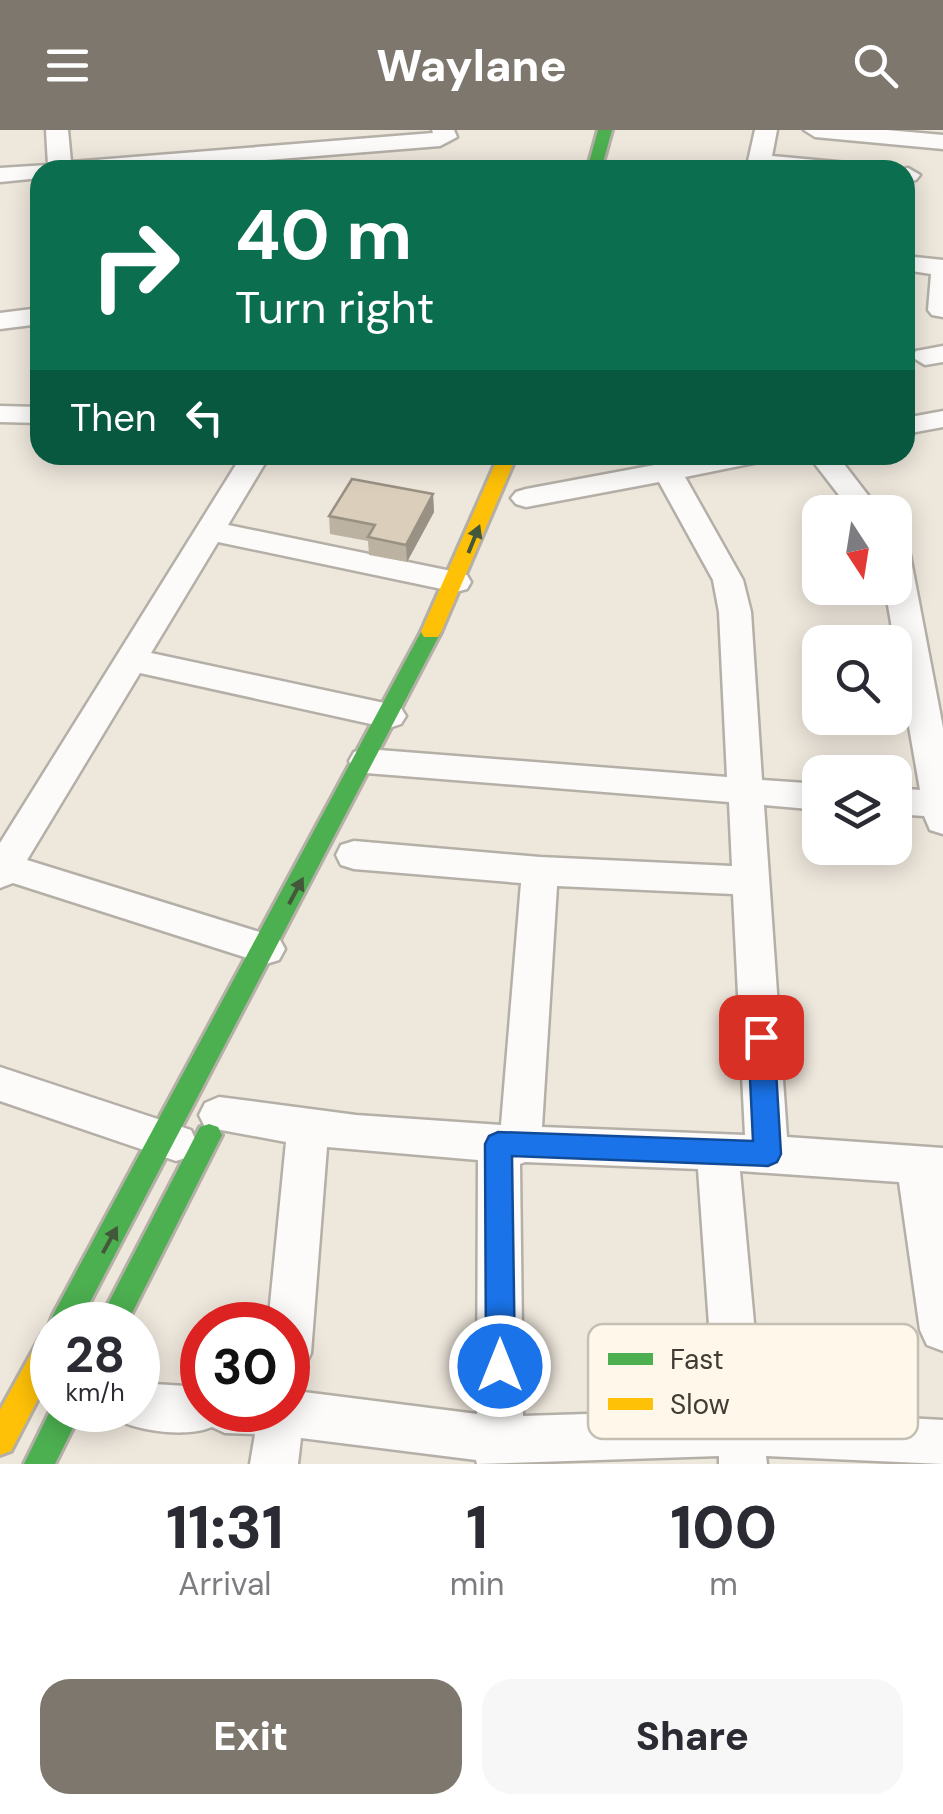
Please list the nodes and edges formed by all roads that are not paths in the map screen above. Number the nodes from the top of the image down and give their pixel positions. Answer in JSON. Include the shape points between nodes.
{"nodes":[{"id":1,"x":57,"y":130,"type":"edge"},
{"id":2,"x":442,"y":130,"type":"edge"},
{"id":3,"x":605,"y":130,"type":"edge"},
{"id":4,"x":766,"y":130,"type":"edge"},
{"id":5,"x":815,"y":130,"type":"edge"},
{"id":6,"x":340,"y":137,"type":"edge"},
{"id":7,"x":255,"y":140,"type":"edge"},
{"id":8,"x":943,"y":142,"type":"edge"},
{"id":9,"x":58,"y":160,"type":"edge"},
{"id":10,"x":124,"y":160,"type":"edge"},
{"id":11,"x":597,"y":160,"type":"edge"},
{"id":12,"x":760,"y":160,"type":"edge"},
{"id":13,"x":30,"y":173,"type":"edge"},
{"id":14,"x":0,"y":175,"type":"edge"},
{"id":15,"x":915,"y":266,"type":"edge"},
{"id":16,"x":943,"y":272,"type":"edge"},
{"id":17,"x":941,"y":310,"type":"edge"},
{"id":18,"x":30,"y":317,"type":"edge"},
{"id":19,"x":0,"y":320,"type":"edge"},
{"id":20,"x":0,"y":414,"type":"edge"},
{"id":21,"x":30,"y":416,"type":"edge"},
{"id":22,"x":943,"y":419,"type":"edge"},
{"id":23,"x":915,"y":424,"type":"edge"},
{"id":24,"x":250,"y":465,"type":"edge"},
{"id":25,"x":504,"y":465,"type":"edge"},
{"id":26,"x":703,"y":465,"type":"edge"},
{"id":27,"x":830,"y":465,"type":"edge"},
{"id":28,"x":537,"y":469,"type":"dead end"},
{"id":29,"x":668,"y":472,"type":"junction"},
{"id":30,"x":854,"y":495,"type":"edge"},
{"id":31,"x":523,"y":506,"type":"joint"},
{"id":32,"x":210,"y":531,"type":"junction"},
{"id":33,"x":456,"y":582,"type":"junction"},
{"id":34,"x":909,"y":605,"type":"edge"},
{"id":35,"x":131,"y":660,"type":"junction"},
{"id":36,"x":932,"y":690,"type":"edge"},
{"id":37,"x":390,"y":716,"type":"junction"},
{"id":38,"x":392,"y":762,"type":"junction"},
{"id":39,"x":748,"y":792,"type":"junction"},
{"id":40,"x":802,"y":796,"type":"edge"},
{"id":41,"x":912,"y":804,"type":"edge"},
{"id":42,"x":942,"y":809,"type":"edge"},
{"id":43,"x":353,"y":855,"type":"dead end"},
{"id":44,"x":2,"y":868,"type":"edge"},
{"id":45,"x":540,"y":871,"type":"junction"},
{"id":46,"x":753,"y":880,"type":"junction"},
{"id":47,"x":266,"y":949,"type":"junction"},
{"id":48,"x":0,"y":1084,"type":"edge"},
{"id":49,"x":203,"y":1126,"type":"junction"},
{"id":50,"x":308,"y":1130,"type":"junction"},
{"id":51,"x":509,"y":1145,"type":"junction"},
{"id":52,"x":718,"y":1154,"type":"junction"},
{"id":53,"x":768,"y":1154,"type":"junction"},
{"id":54,"x":930,"y":1165,"type":"edge"},
{"id":55,"x":79,"y":1302,"type":"edge"},
{"id":56,"x":122,"y":1302,"type":"edge"},
{"id":57,"x":293,"y":1302,"type":"edge"},
{"id":58,"x":732,"y":1324,"type":"edge"},
{"id":59,"x":943,"y":1330,"type":"edge"},
{"id":60,"x":310,"y":1416,"type":"edge"},
{"id":61,"x":56,"y":1432,"type":"edge"},
{"id":62,"x":279,"y":1432,"type":"edge"},
{"id":63,"x":943,"y":1443,"type":"edge"},
{"id":64,"x":743,"y":1448,"type":"edge"},
{"id":65,"x":500,"y":1452,"type":"edge"},
{"id":66,"x":39,"y":1464,"type":"edge"},
{"id":67,"x":274,"y":1464,"type":"edge"}],
"edges":[{"from":1,"to":9,"type":"street"},
{"from":2,"to":6,"type":"street","via":[[446,136],[440,139]]},
{"from":3,"to":11,"type":"highway"},
{"from":4,"to":12,"type":"street"},
{"from":5,"to":8,"type":"street"},
{"from":6,"to":7,"type":"street"},
{"from":7,"to":10,"type":"street"},
{"from":13,"to":14,"type":"street"},
{"from":15,"to":16,"type":"street"},
{"from":16,"to":17,"type":"street"},
{"from":18,"to":19,"type":"street"},
{"from":20,"to":21,"type":"street"},
{"from":22,"to":23,"type":"street"},
{"from":24,"to":32,"type":"street"},
{"from":33,"to":25,"type":"highway","one_way":true},
{"from":26,"to":29,"type":"street"},
{"from":27,"to":30,"type":"street"},
{"from":28,"to":31,"type":"highway"},
{"from":29,"to":31,"type":"street"},
{"from":29,"to":39,"type":"street","via":[[733,595]]},
{"from":32,"to":33,"type":"street"},
{"from":32,"to":35,"type":"street"},
{"from":33,"to":37,"type":"highway"},
{"from":34,"to":36,"type":"street"},
{"from":35,"to":37,"type":"street"},
{"from":35,"to":44,"type":"street"},
{"from":36,"to":42,"type":"street"},
{"from":37,"to":38,"type":"highway"},
{"from":38,"to":39,"type":"street"},
{"from":47,"to":38,"type":"highway","one_way":true},
{"from":39,"to":40,"type":"street"},
{"from":39,"to":46,"type":"street"},
{"from":41,"to":42,"type":"street"},
{"from":43,"to":45,"type":"street"},
{"from":44,"to":47,"type":"street"},
{"from":45,"to":46,"type":"street"},
{"from":45,"to":51,"type":"street"},
{"from":46,"to":53,"type":"street"},
{"from":47,"to":49,"type":"highway"},
{"from":48,"to":49,"type":"street"},
{"from":49,"to":50,"type":"street"},
{"from":55,"to":49,"type":"highway","one_way":true},
{"from":49,"to":56,"type":"highway"},
{"from":50,"to":51,"type":"street"},
{"from":50,"to":57,"type":"street"},
{"from":51,"to":52,"type":"street"},
{"from":51,"to":65,"type":"street"},
{"from":52,"to":53,"type":"street"},
{"from":52,"to":58,"type":"street"},
{"from":53,"to":54,"type":"street"},
{"from":54,"to":59,"type":"street"},
{"from":60,"to":65,"type":"street"},
{"from":61,"to":66,"type":"highway"},
{"from":62,"to":67,"type":"street"},
{"from":63,"to":64,"type":"street"},
{"from":64,"to":65,"type":"street"}]}
